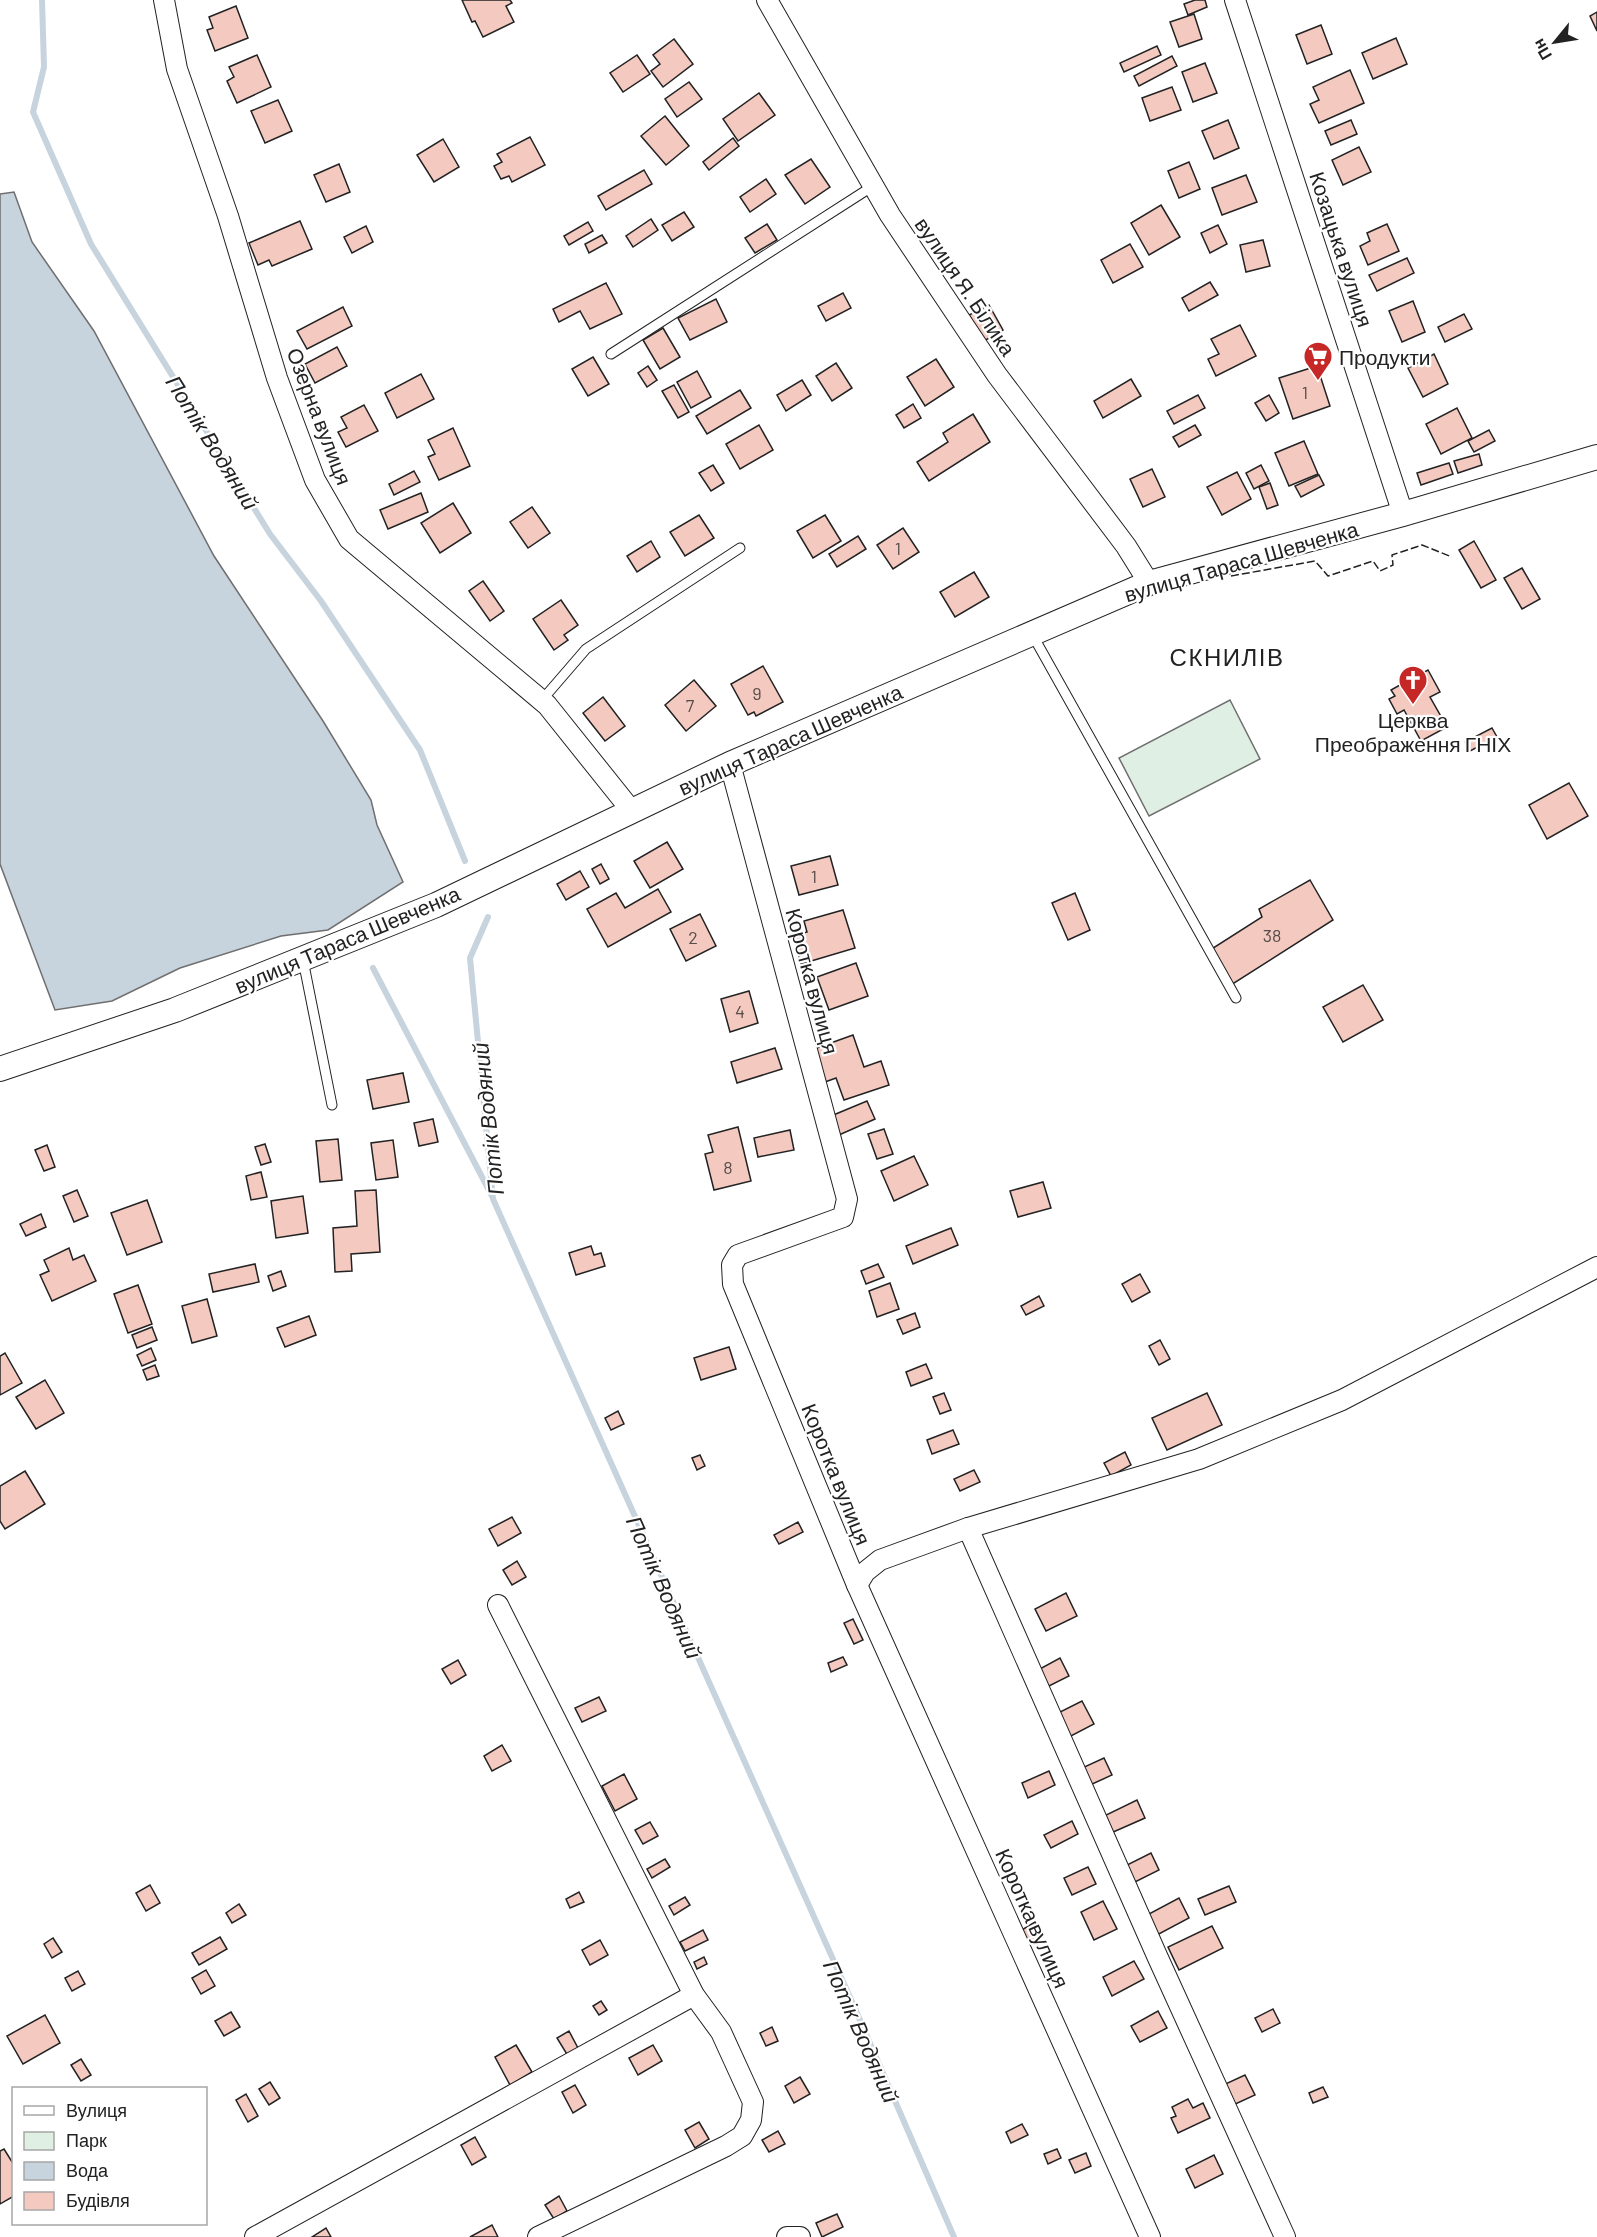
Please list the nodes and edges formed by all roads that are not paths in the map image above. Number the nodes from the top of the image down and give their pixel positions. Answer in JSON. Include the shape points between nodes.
{"nodes":[{"id":1,"x":164,"y":0,"type":"edge"},
{"id":2,"x":767,"y":0,"type":"edge"},
{"id":3,"x":1234,"y":0,"type":"edge"},
{"id":4,"x":873,"y":186,"type":"junction"},
{"id":5,"x":611,"y":354,"type":"dead end"},
{"id":6,"x":1597,"y":458,"type":"edge"},
{"id":7,"x":1403,"y":514,"type":"junction"},
{"id":8,"x":740,"y":548,"type":"dead end"},
{"id":9,"x":1149,"y":583,"type":"junction"},
{"id":10,"x":1032,"y":634,"type":"junction"},
{"id":11,"x":542,"y":700,"type":"junction"},
{"id":12,"x":730,"y":764,"type":"junction"},
{"id":13,"x":631,"y":810,"type":"junction"},
{"id":14,"x":302,"y":958,"type":"junction"},
{"id":15,"x":1236,"y":998,"type":"dead end"},
{"id":16,"x":0,"y":1069,"type":"edge"},
{"id":17,"x":332,"y":1105,"type":"dead end"},
{"id":18,"x":1597,"y":1267,"type":"edge"},
{"id":19,"x":968,"y":1528,"type":"junction"},
{"id":20,"x":856,"y":1586,"type":"junction"},
{"id":21,"x":498,"y":1605,"type":"dead end"},
{"id":22,"x":694,"y":1995,"type":"junction"},
{"id":23,"x":255,"y":2237,"type":"edge"},
{"id":24,"x":538,"y":2237,"type":"edge"},
{"id":25,"x":787,"y":2237,"type":"edge"},
{"id":26,"x":800,"y":2237,"type":"edge"},
{"id":27,"x":1150,"y":2237,"type":"edge"},
{"id":28,"x":1285,"y":2237,"type":"edge"}],
"edges":[{"from":1,"to":11,"type":"street","name":"Озерна вулиця","via":[[177,69],[228,216],[277,378],[315,480],[349,538]]},
{"from":2,"to":4,"type":"street","name":"вулиця Я. Білика"},
{"from":3,"to":7,"type":"street","name":"Козацька вулиця"},
{"from":4,"to":5,"type":"lane"},
{"from":4,"to":9,"type":"street","name":"вулиця Я. Білика","via":[[997,375],[1126,546]]},
{"from":6,"to":7,"type":"street","name":"вулиця Тараса Шевченка"},
{"from":7,"to":9,"type":"street","name":"вулиця Тараса Шевченка"},
{"from":8,"to":11,"type":"lane","via":[[586,650]]},
{"from":9,"to":10,"type":"street","name":"вулиця Тараса Шевченка"},
{"from":10,"to":12,"type":"street","name":"вулиця Тараса Шевченка"},
{"from":10,"to":15,"type":"lane"},
{"from":11,"to":13,"type":"street","name":"Озерна вулиця"},
{"from":12,"to":13,"type":"street","name":"вулиця Тараса Шевченка"},
{"from":12,"to":20,"type":"street","name":"Коротка вулиця","via":[[847,1199],[843,1216],[738,1255],[732,1265],[733,1284]]},
{"from":13,"to":14,"type":"street","name":"вулиця Тараса Шевченка","via":[[436,905]]},
{"from":14,"to":16,"type":"street","name":"вулиця Тараса Шевченка","via":[[175,1010]]},
{"from":14,"to":17,"type":"lane"},
{"from":18,"to":19,"type":"street","via":[[1342,1400],[1199,1459]]},
{"from":19,"to":20,"type":"street","via":[[880,1560]]},
{"from":19,"to":28,"type":"street"},
{"from":20,"to":27,"type":"street","name":"Коротка вулиця"},
{"from":21,"to":22,"type":"street"},
{"from":22,"to":23,"type":"street"},
{"from":22,"to":24,"type":"street","via":[[721,2032],[753,2102],[752,2120],[742,2136]]},
{"from":25,"to":26,"type":"street"}]}
